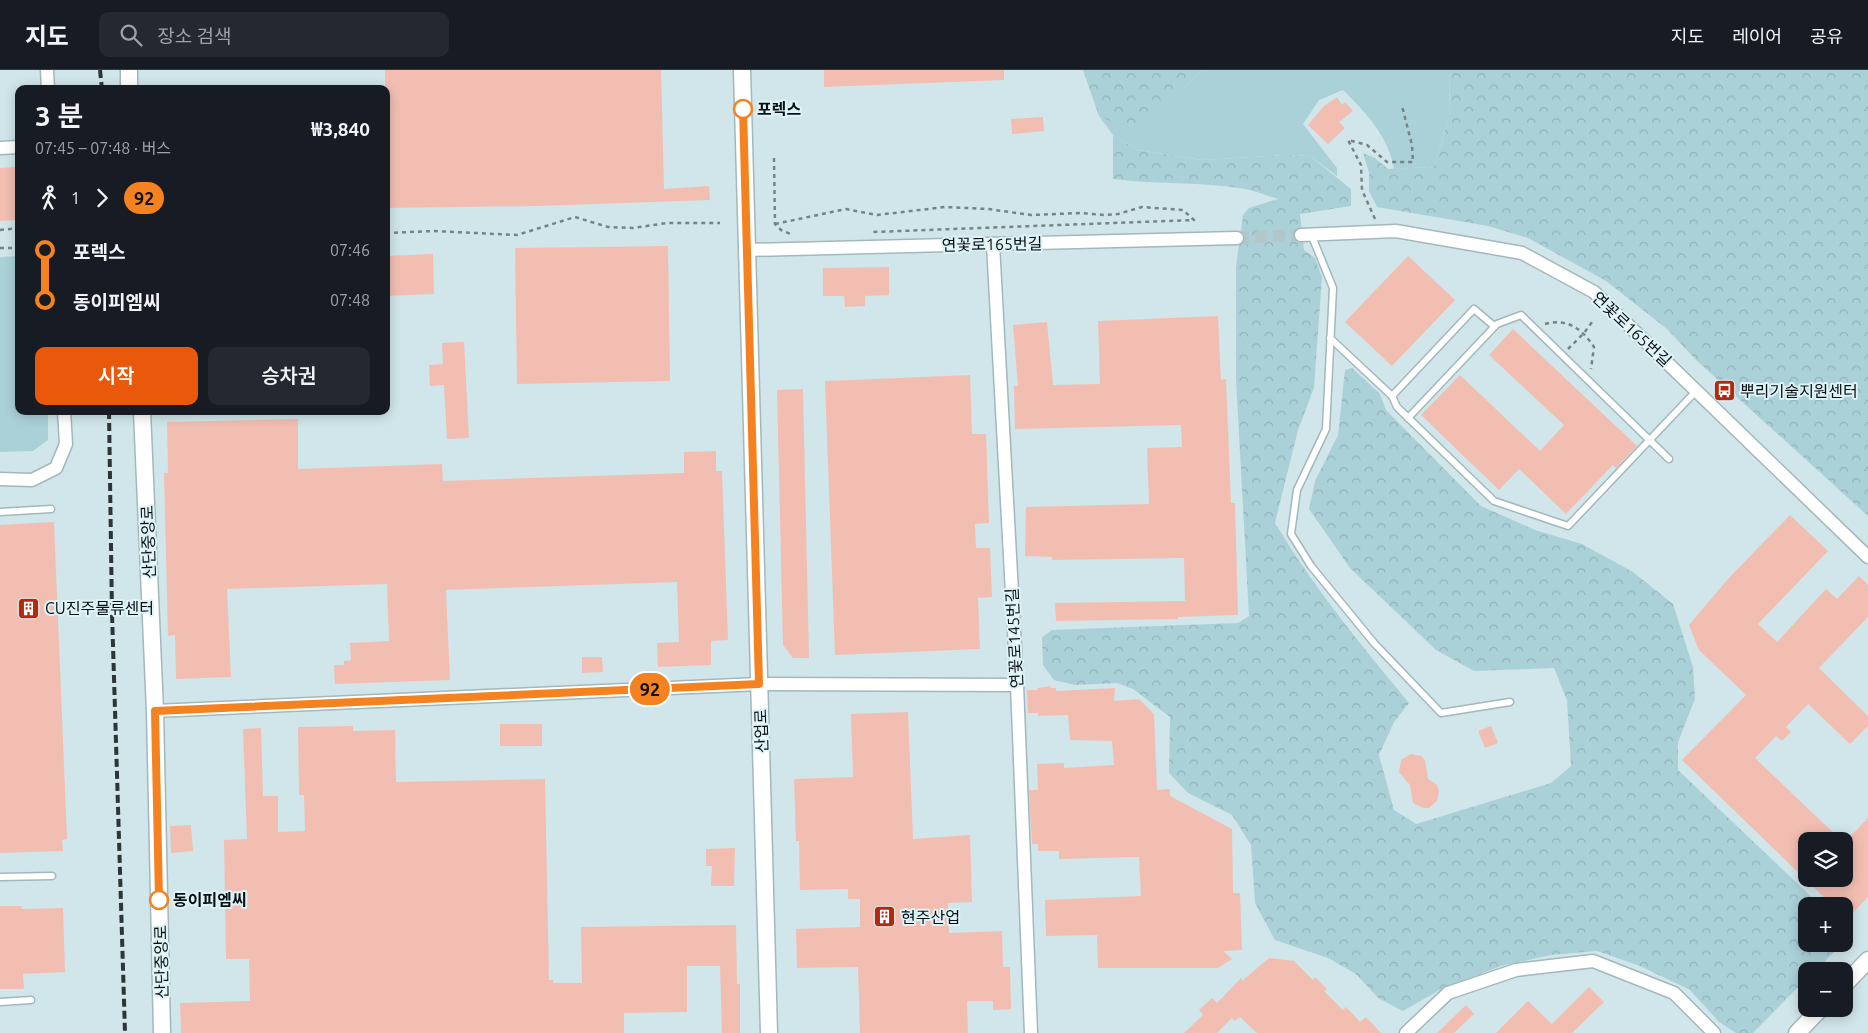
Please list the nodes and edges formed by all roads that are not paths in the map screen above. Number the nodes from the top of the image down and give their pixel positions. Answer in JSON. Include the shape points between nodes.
{"nodes":[{"id":1,"x":46,"y":70,"type":"edge"},
{"id":2,"x":129,"y":70,"type":"edge"},
{"id":3,"x":742,"y":70,"type":"edge"},
{"id":4,"x":48,"y":85,"type":"edge"},
{"id":5,"x":129,"y":85,"type":"edge"},
{"id":6,"x":15,"y":147,"type":"edge"},
{"id":7,"x":0,"y":148,"type":"edge"},
{"id":8,"x":1306,"y":235,"type":"joint"},
{"id":9,"x":1237,"y":238,"type":"tunnel mouth"},
{"id":10,"x":993,"y":244,"type":"junction"},
{"id":11,"x":747,"y":250,"type":"junction"},
{"id":12,"x":1494,"y":326,"type":"junction"},
{"id":13,"x":1330,"y":338,"type":"junction"},
{"id":14,"x":1697,"y":390,"type":"junction"},
{"id":15,"x":1392,"y":396,"type":"junction"},
{"id":16,"x":64,"y":415,"type":"edge"},
{"id":17,"x":142,"y":415,"type":"edge"},
{"id":18,"x":1408,"y":418,"type":"junction"},
{"id":19,"x":1650,"y":440,"type":"junction"},
{"id":20,"x":1670,"y":459,"type":"dead end"},
{"id":21,"x":0,"y":479,"type":"edge"},
{"id":22,"x":51,"y":509,"type":"dead end"},
{"id":23,"x":0,"y":512,"type":"edge"},
{"id":24,"x":1868,"y":557,"type":"edge"},
{"id":25,"x":759,"y":684,"type":"junction"},
{"id":26,"x":1017,"y":685,"type":"junction"},
{"id":27,"x":1510,"y":702,"type":"dead end"},
{"id":28,"x":155,"y":711,"type":"junction"},
{"id":29,"x":52,"y":876,"type":"dead end"},
{"id":30,"x":0,"y":877,"type":"edge"},
{"id":31,"x":1868,"y":960,"type":"edge"},
{"id":32,"x":1853,"y":976,"type":"edge"},
{"id":33,"x":32,"y":1000,"type":"dead end"},
{"id":34,"x":0,"y":1002,"type":"edge"},
{"id":35,"x":1812,"y":1017,"type":"edge"},
{"id":36,"x":162,"y":1033,"type":"edge"},
{"id":37,"x":769,"y":1033,"type":"edge"},
{"id":38,"x":1031,"y":1033,"type":"edge"},
{"id":39,"x":1406,"y":1033,"type":"edge"},
{"id":40,"x":1714,"y":1033,"type":"edge"},
{"id":41,"x":1797,"y":1033,"type":"edge"}],
"edges":[{"from":1,"to":4,"type":"street"},
{"from":2,"to":5,"type":"street"},
{"from":3,"to":11,"type":"street","name":"산업로"},
{"from":6,"to":7,"type":"street"},
{"from":8,"to":13,"type":"lane","via":[[1333,288]]},
{"from":8,"to":14,"type":"street","name":"연꽃로165번길","via":[[1396,231],[1522,253],[1594,292]]},
{"from":9,"to":10,"type":"street","name":"연꽃로165번길"},
{"from":10,"to":11,"type":"street","name":"연꽃로165번길"},
{"from":10,"to":26,"type":"street","name":"연꽃로145번길"},
{"from":11,"to":25,"type":"street","name":"산업로"},
{"from":12,"to":15,"type":"lane","via":[[1474,309]]},
{"from":12,"to":18,"type":"lane"},
{"from":12,"to":19,"type":"lane","via":[[1522,316]]},
{"from":13,"to":15,"type":"lane"},
{"from":13,"to":27,"type":"lane","via":[[1326,429],[1297,490],[1291,534],[1311,566],[1374,642],[1441,713]]},
{"from":14,"to":19,"type":"lane"},
{"from":14,"to":24,"type":"street","name":"연꽃로165번길"},
{"from":15,"to":18,"type":"lane","via":[[1396,408]]},
{"from":16,"to":21,"type":"street","via":[[66,444],[56,468],[32,480]]},
{"from":17,"to":28,"type":"street","name":"산단중앙로"},
{"from":18,"to":19,"type":"lane","via":[[1494,501],[1568,526]]},
{"from":19,"to":20,"type":"lane"},
{"from":22,"to":23,"type":"lane"},
{"from":25,"to":26,"type":"street"},
{"from":25,"to":28,"type":"street"},
{"from":25,"to":37,"type":"street","name":"산업로"},
{"from":26,"to":38,"type":"street","name":"연꽃로145번길"},
{"from":28,"to":36,"type":"street","name":"산단중앙로"},
{"from":29,"to":30,"type":"lane"},
{"from":31,"to":32,"type":"street"},
{"from":33,"to":34,"type":"lane"},
{"from":35,"to":41,"type":"street"},
{"from":39,"to":40,"type":"street","via":[[1448,993],[1516,970],[1593,961],[1674,993]]}]}
